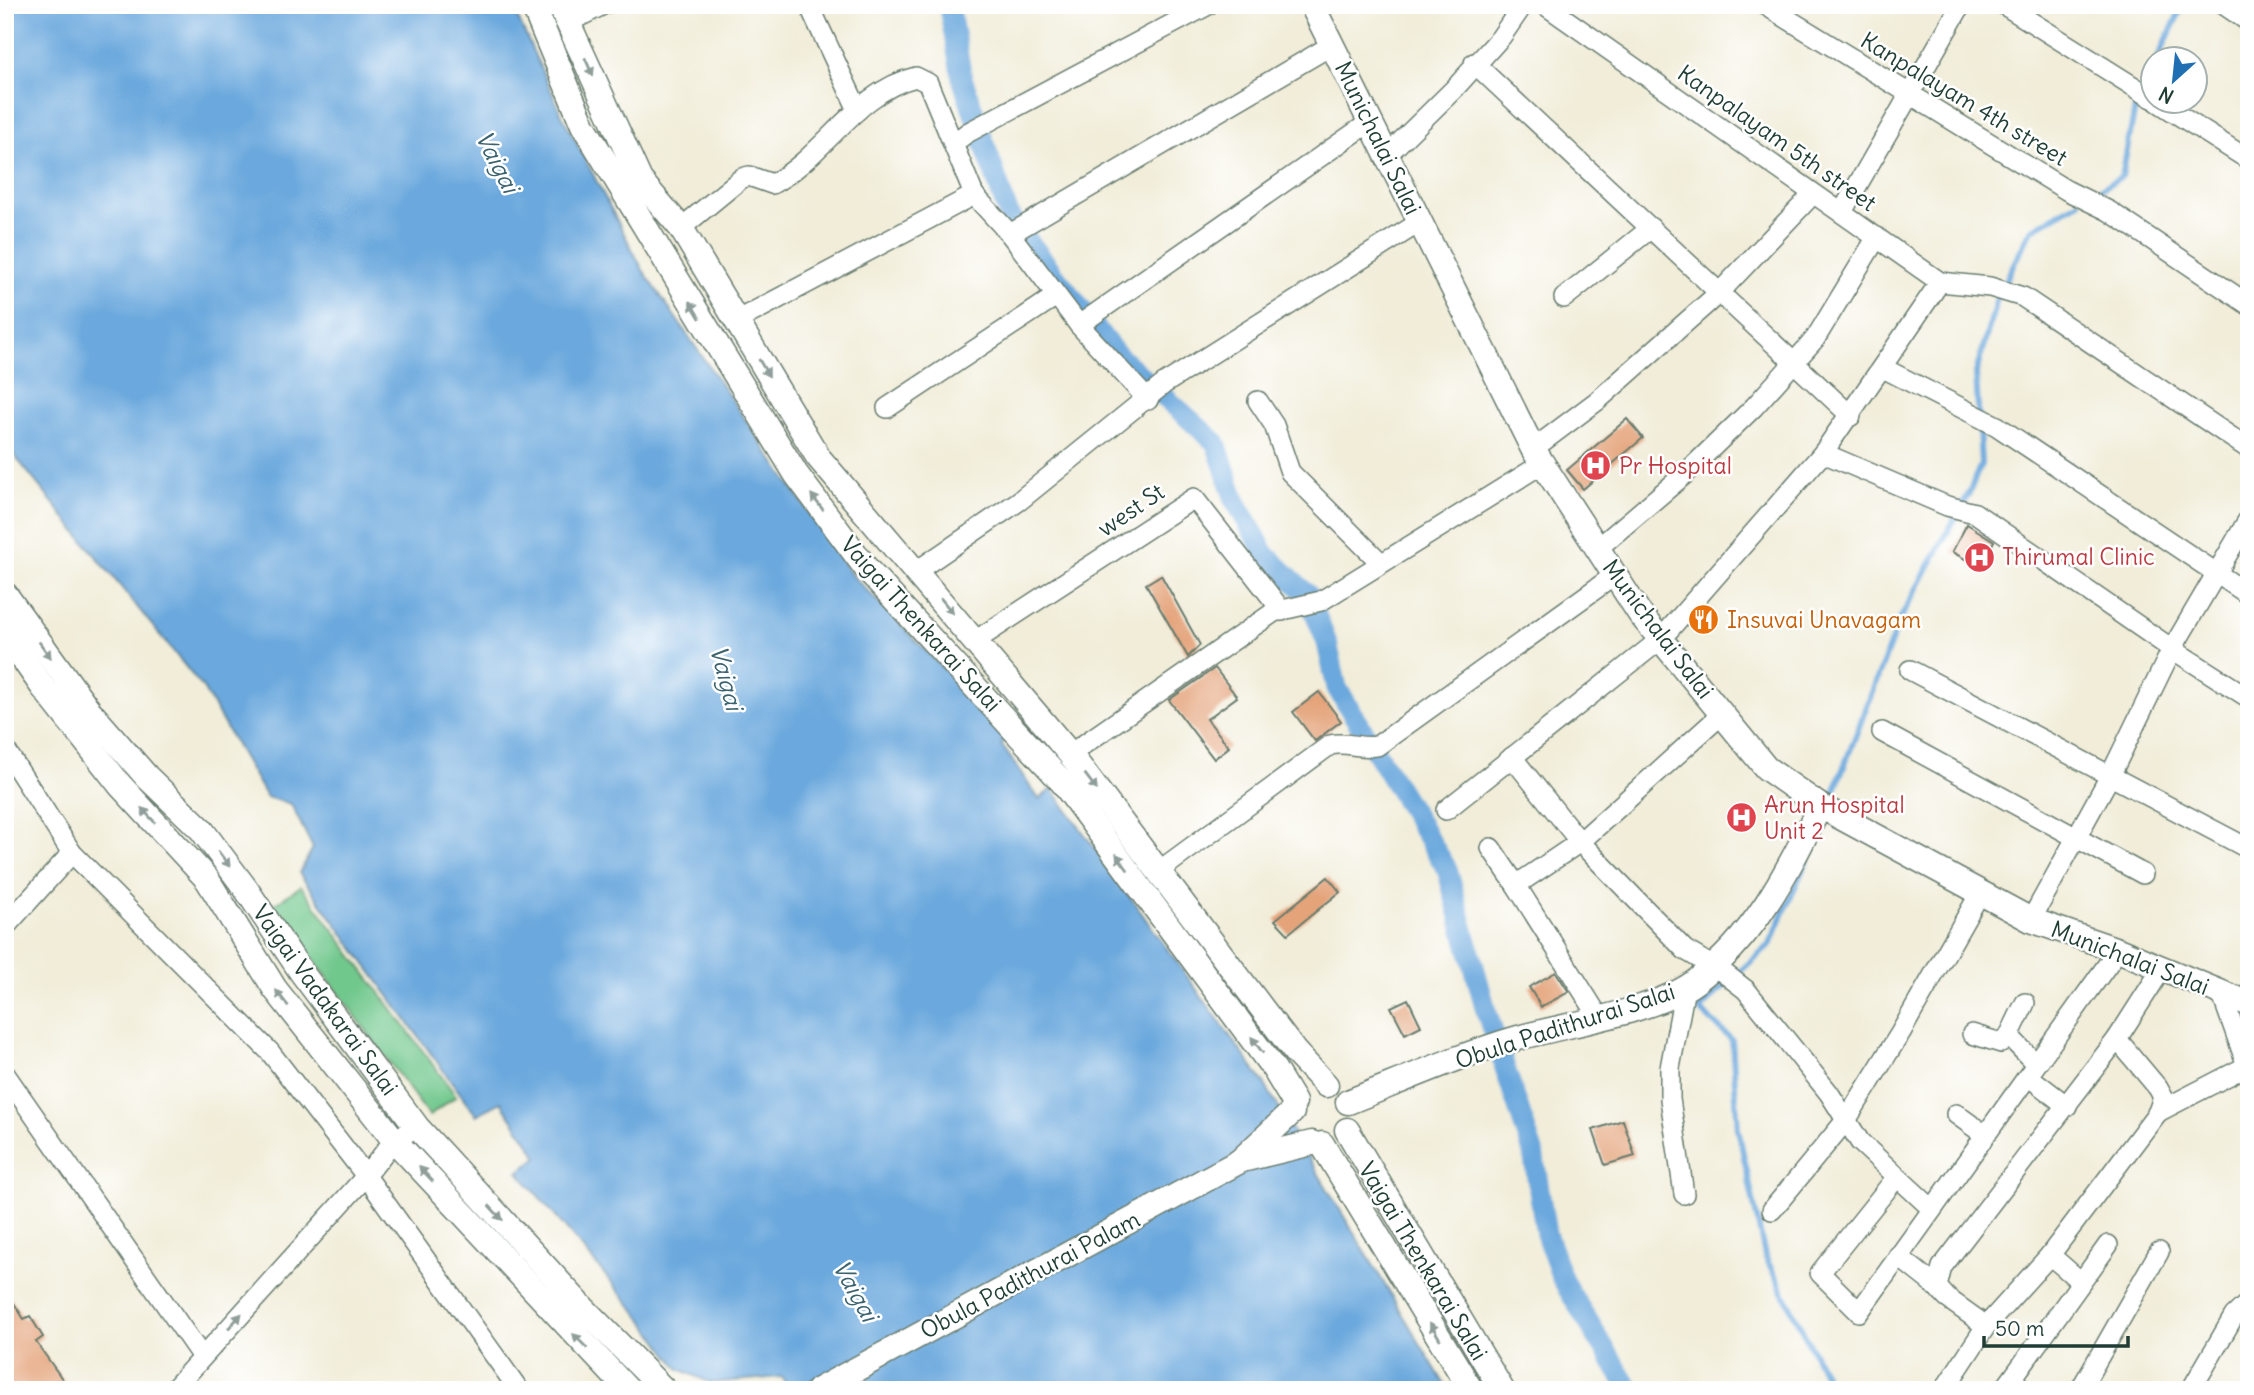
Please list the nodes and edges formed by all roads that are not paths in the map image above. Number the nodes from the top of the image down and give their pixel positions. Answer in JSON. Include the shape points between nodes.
{"nodes":[{"id":1,"x":533,"y":5,"type":"edge"},
{"id":2,"x":603,"y":5,"type":"edge"},
{"id":3,"x":808,"y":5,"type":"edge"},
{"id":4,"x":1208,"y":5,"type":"edge"},
{"id":5,"x":1312,"y":5,"type":"edge"},
{"id":6,"x":1524,"y":5,"type":"edge"},
{"id":7,"x":1545,"y":5,"type":"edge"},
{"id":8,"x":1765,"y":5,"type":"edge"},
{"id":9,"x":1961,"y":5,"type":"edge"},
{"id":10,"x":2004,"y":5,"type":"edge"},
{"id":11,"x":2224,"y":5,"type":"edge"},
{"id":12,"x":564,"y":13,"type":"edge"},
{"id":13,"x":2249,"y":22,"type":"edge"},
{"id":14,"x":1332,"y":45,"type":"junction"},
{"id":15,"x":1475,"y":63,"type":"junction"},
{"id":16,"x":2138,"y":89,"type":"edge"},
{"id":17,"x":1908,"y":95,"type":"junction"},
{"id":18,"x":858,"y":110,"type":"junction"},
{"id":19,"x":2180,"y":116,"type":"edge"},
{"id":20,"x":1370,"y":122,"type":"junction"},
{"id":21,"x":961,"y":138,"type":"junction"},
{"id":22,"x":1387,"y":155,"type":"junction"},
{"id":23,"x":2249,"y":160,"type":"edge"},
{"id":24,"x":974,"y":195,"type":"junction"},
{"id":25,"x":1812,"y":195,"type":"junction"},
{"id":26,"x":1842,"y":212,"type":"junction"},
{"id":27,"x":1420,"y":222,"type":"junction"},
{"id":28,"x":681,"y":228,"type":"junction"},
{"id":29,"x":1651,"y":228,"type":"junction"},
{"id":30,"x":1010,"y":234,"type":"junction"},
{"id":31,"x":1877,"y":237,"type":"junction"},
{"id":32,"x":1940,"y":282,"type":"junction"},
{"id":33,"x":1720,"y":292,"type":"junction"},
{"id":34,"x":1056,"y":296,"type":"junction"},
{"id":35,"x":1564,"y":298,"type":"dead end"},
{"id":36,"x":2249,"y":305,"type":"edge"},
{"id":37,"x":736,"y":321,"type":"junction"},
{"id":38,"x":1079,"y":325,"type":"junction"},
{"id":39,"x":1795,"y":361,"type":"junction"},
{"id":40,"x":1883,"y":368,"type":"junction"},
{"id":41,"x":1148,"y":400,"type":"junction"},
{"id":42,"x":1258,"y":401,"type":"dead end"},
{"id":43,"x":887,"y":408,"type":"dead end"},
{"id":44,"x":1851,"y":415,"type":"junction"},
{"id":45,"x":2249,"y":449,"type":"edge"},
{"id":46,"x":1824,"y":453,"type":"junction"},
{"id":47,"x":1538,"y":456,"type":"junction"},
{"id":48,"x":2249,"y":518,"type":"edge"},
{"id":49,"x":1598,"y":548,"type":"junction"},
{"id":50,"x":1381,"y":563,"type":"junction"},
{"id":51,"x":918,"y":570,"type":"junction"},
{"id":52,"x":1615,"y":575,"type":"junction"},
{"id":53,"x":2216,"y":575,"type":"junction"},
{"id":54,"x":5,"y":594,"type":"edge"},
{"id":55,"x":2249,"y":595,"type":"edge"},
{"id":56,"x":1292,"y":608,"type":"junction"},
{"id":57,"x":5,"y":633,"type":"edge"},
{"id":58,"x":1661,"y":639,"type":"junction"},
{"id":59,"x":975,"y":641,"type":"junction"},
{"id":60,"x":2172,"y":649,"type":"junction"},
{"id":61,"x":1910,"y":670,"type":"dead end"},
{"id":62,"x":2249,"y":698,"type":"edge"},
{"id":63,"x":1722,"y":714,"type":"junction"},
{"id":64,"x":1882,"y":732,"type":"dead end"},
{"id":65,"x":5,"y":749,"type":"edge"},
{"id":66,"x":1070,"y":754,"type":"junction"},
{"id":67,"x":1512,"y":757,"type":"junction"},
{"id":68,"x":2109,"y":775,"type":"junction"},
{"id":69,"x":1820,"y":806,"type":"junction"},
{"id":70,"x":1446,"y":810,"type":"dead end"},
{"id":71,"x":2077,"y":835,"type":"junction"},
{"id":72,"x":1580,"y":842,"type":"junction"},
{"id":73,"x":1491,"y":848,"type":"dead end"},
{"id":74,"x":2249,"y":849,"type":"edge"},
{"id":75,"x":72,"y":853,"type":"junction"},
{"id":76,"x":1159,"y":871,"type":"junction"},
{"id":77,"x":2143,"y":874,"type":"dead end"},
{"id":78,"x":1516,"y":885,"type":"junction"},
{"id":79,"x":1979,"y":895,"type":"junction"},
{"id":80,"x":2031,"y":920,"type":"junction"},
{"id":81,"x":5,"y":927,"type":"edge"},
{"id":82,"x":2119,"y":950,"type":"junction"},
{"id":83,"x":2163,"y":967,"type":"junction"},
{"id":84,"x":1718,"y":969,"type":"junction"},
{"id":85,"x":1685,"y":988,"type":"junction"},
{"id":86,"x":2222,"y":995,"type":"junction"},
{"id":87,"x":2025,"y":1003,"type":"dead end"},
{"id":88,"x":2249,"y":1004,"type":"edge"},
{"id":89,"x":1599,"y":1017,"type":"junction"},
{"id":90,"x":1972,"y":1034,"type":"dead end"},
{"id":91,"x":2009,"y":1037,"type":"junction"},
{"id":92,"x":2117,"y":1039,"type":"junction"},
{"id":93,"x":2248,"y":1068,"type":"edge"},
{"id":94,"x":2032,"y":1070,"type":"junction"},
{"id":95,"x":5,"y":1074,"type":"edge"},
{"id":96,"x":1326,"y":1085,"type":"junction"},
{"id":97,"x":1348,"y":1102,"type":"junction"},
{"id":98,"x":2067,"y":1106,"type":"junction"},
{"id":99,"x":1293,"y":1107,"type":"junction"},
{"id":100,"x":2158,"y":1112,"type":"junction"},
{"id":101,"x":1956,"y":1114,"type":"dead end"},
{"id":102,"x":1847,"y":1119,"type":"junction"},
{"id":103,"x":416,"y":1126,"type":"junction"},
{"id":104,"x":1347,"y":1130,"type":"junction"},
{"id":105,"x":1985,"y":1135,"type":"junction"},
{"id":106,"x":394,"y":1140,"type":"junction"},
{"id":107,"x":1317,"y":1144,"type":"junction"},
{"id":108,"x":1242,"y":1160,"type":"junction"},
{"id":109,"x":366,"y":1176,"type":"junction"},
{"id":110,"x":1896,"y":1178,"type":"junction"},
{"id":111,"x":1684,"y":1194,"type":"dead end"},
{"id":112,"x":1932,"y":1209,"type":"junction"},
{"id":113,"x":1772,"y":1210,"type":"dead end"},
{"id":114,"x":2108,"y":1245,"type":"dead end"},
{"id":115,"x":2159,"y":1252,"type":"dead end"},
{"id":116,"x":2050,"y":1255,"type":"junction"},
{"id":117,"x":1898,"y":1256,"type":"junction"},
{"id":118,"x":2081,"y":1282,"type":"junction"},
{"id":119,"x":1937,"y":1287,"type":"junction"},
{"id":120,"x":2249,"y":1302,"type":"edge"},
{"id":121,"x":1986,"y":1326,"type":"junction"},
{"id":122,"x":202,"y":1357,"type":"junction"},
{"id":123,"x":173,"y":1390,"type":"edge"},
{"id":124,"x":519,"y":1390,"type":"edge"},
{"id":125,"x":628,"y":1390,"type":"edge"},
{"id":126,"x":664,"y":1390,"type":"edge"},
{"id":127,"x":818,"y":1390,"type":"edge"},
{"id":128,"x":1471,"y":1390,"type":"edge"},
{"id":129,"x":1502,"y":1390,"type":"edge"},
{"id":130,"x":1944,"y":1390,"type":"edge"},
{"id":131,"x":2004,"y":1390,"type":"edge"},
{"id":132,"x":2080,"y":1390,"type":"edge"},
{"id":133,"x":2191,"y":1390,"type":"edge"}],
"edges":[{"from":99,"to":1,"type":"main road","name":"Vaigai Thenkarai Salai","one_way":true,"via":[[1274,1069],[1063,783],[866,568],[796,474],[583,125]]},
{"from":2,"to":12,"type":"street"},
{"from":3,"to":18,"type":"street"},
{"from":4,"to":21,"type":"street"},
{"from":5,"to":14,"type":"main road","name":"Munichalai Salai"},
{"from":6,"to":15,"type":"street"},
{"from":7,"to":25,"type":"street","name":"Kanpalayam 5th street"},
{"from":8,"to":17,"type":"street","name":"Kanpalayam 4th street"},
{"from":9,"to":17,"type":"street"},
{"from":10,"to":16,"type":"street"},
{"from":11,"to":13,"type":"street"},
{"from":12,"to":28,"type":"main road","name":"Vaigai Thenkarai Salai","one_way":true,"via":[[640,180]]},
{"from":14,"to":20,"type":"main road","name":"Munichalai Salai"},
{"from":14,"to":30,"type":"street"},
{"from":15,"to":22,"type":"street"},
{"from":15,"to":29,"type":"street"},
{"from":17,"to":26,"type":"street"},
{"from":17,"to":36,"type":"street","name":"Kanpalayam 4th street","via":[[2109,211]]},
{"from":18,"to":21,"type":"street","via":[[900,81],[916,77],[928,83]]},
{"from":18,"to":28,"type":"street","via":[[794,172],[772,184],[742,178]]},
{"from":19,"to":23,"type":"street"},
{"from":20,"to":22,"type":"main road","name":"Munichalai Salai"},
{"from":20,"to":38,"type":"street"},
{"from":21,"to":24,"type":"street"},
{"from":22,"to":27,"type":"main road","name":"Munichalai Salai"},
{"from":24,"to":30,"type":"street"},
{"from":24,"to":37,"type":"street"},
{"from":25,"to":26,"type":"street","name":"Kanpalayam 5th street"},
{"from":25,"to":33,"type":"street"},
{"from":26,"to":31,"type":"street","name":"Kanpalayam 5th street"},
{"from":27,"to":41,"type":"street","via":[[1164,384]]},
{"from":27,"to":47,"type":"main road","name":"Munichalai Salai"},
{"from":28,"to":37,"type":"main road","name":"Vaigai Thenkarai Salai"},
{"from":29,"to":33,"type":"street"},
{"from":29,"to":35,"type":"street"},
{"from":30,"to":34,"type":"street"},
{"from":31,"to":32,"type":"street","name":"Kanpalayam 5th street"},
{"from":31,"to":39,"type":"street","via":[[1815,339]]},
{"from":32,"to":40,"type":"street"},
{"from":32,"to":45,"type":"street","name":"Kanpalayam 5th street","via":[[1990,287],[2023,297]]},
{"from":33,"to":39,"type":"street"},
{"from":33,"to":47,"type":"street"},
{"from":34,"to":38,"type":"street"},
{"from":34,"to":43,"type":"street"},
{"from":37,"to":51,"type":"main road","name":"Vaigai Thenkarai Salai","one_way":true,"via":[[818,457]]},
{"from":38,"to":41,"type":"street"},
{"from":39,"to":44,"type":"street"},
{"from":39,"to":49,"type":"street","via":[[1685,474]]},
{"from":40,"to":44,"type":"street"},
{"from":40,"to":53,"type":"street","via":[[1997,426]]},
{"from":41,"to":51,"type":"street","via":[[1020,501]]},
{"from":42,"to":50,"type":"street","via":[[1273,425],[1290,472]]},
{"from":44,"to":46,"type":"street"},
{"from":46,"to":58,"type":"street"},
{"from":46,"to":60,"type":"street","via":[[1947,506],[1975,513]]},
{"from":47,"to":49,"type":"main road","name":"Munichalai Salai"},
{"from":47,"to":50,"type":"street"},
{"from":48,"to":53,"type":"street"},
{"from":49,"to":52,"type":"main road","name":"Munichalai Salai"},
{"from":50,"to":56,"type":"street","via":[[1321,601]]},
{"from":51,"to":59,"type":"main road","name":"Vaigai Thenkarai Salai","one_way":true},
{"from":52,"to":58,"type":"main road","name":"Munichalai Salai"},
{"from":52,"to":76,"type":"street","via":[[1369,747],[1330,745]]},
{"from":53,"to":55,"type":"street"},
{"from":53,"to":60,"type":"street"},
{"from":54,"to":103,"type":"main road","name":"Vaigai Vadakarai Salai","one_way":true,"via":[[91,713],[201,829]]},
{"from":56,"to":59,"type":"street","name":"west St","via":[[1194,498]]},
{"from":56,"to":66,"type":"street","via":[[1274,612]]},
{"from":106,"to":57,"type":"main road","name":"Vaigai Vadakarai Salai","one_way":true,"via":[[275,989],[208,879],[120,785]]},
{"from":58,"to":63,"type":"main road","name":"Munichalai Salai"},
{"from":58,"to":67,"type":"street"},
{"from":59,"to":66,"type":"main road","name":"Vaigai Thenkarai Salai"},
{"from":60,"to":62,"type":"street"},
{"from":60,"to":68,"type":"street"},
{"from":61,"to":68,"type":"street"},
{"from":63,"to":69,"type":"main road","name":"Munichalai Salai","via":[[1766,768]]},
{"from":63,"to":72,"type":"street"},
{"from":64,"to":71,"type":"street"},
{"from":65,"to":75,"type":"street"},
{"from":66,"to":76,"type":"main road","name":"Vaigai Thenkarai Salai","one_way":true},
{"from":67,"to":70,"type":"street"},
{"from":67,"to":72,"type":"street"},
{"from":68,"to":71,"type":"street"},
{"from":68,"to":74,"type":"street"},
{"from":69,"to":79,"type":"main road","name":"Munichalai Salai"},
{"from":69,"to":84,"type":"main road","name":"Obula Padithurai Salai","via":[[1776,893]]},
{"from":71,"to":77,"type":"street"},
{"from":71,"to":80,"type":"street"},
{"from":72,"to":78,"type":"street"},
{"from":72,"to":84,"type":"street","via":[[1685,950]]},
{"from":73,"to":78,"type":"street"},
{"from":75,"to":81,"type":"street"},
{"from":75,"to":109,"type":"street","via":[[270,1052]]},
{"from":76,"to":96,"type":"main road","name":"Vaigai Thenkarai Salai","via":[[1295,1052]]},
{"from":78,"to":89,"type":"street"},
{"from":79,"to":80,"type":"main road","name":"Munichalai Salai"},
{"from":79,"to":102,"type":"street"},
{"from":80,"to":82,"type":"main road","name":"Munichalai Salai"},
{"from":82,"to":83,"type":"main road","name":"Munichalai Salai"},
{"from":82,"to":94,"type":"street"},
{"from":83,"to":86,"type":"main road","name":"Munichalai Salai"},
{"from":83,"to":92,"type":"street"},
{"from":84,"to":85,"type":"main road","name":"Obula Padithurai Salai"},
{"from":84,"to":102,"type":"street","via":[[1746,990]]},
{"from":85,"to":89,"type":"main road","name":"Obula Padithurai Salai"},
{"from":85,"to":111,"type":"street","via":[[1670,1068],[1670,1100]]},
{"from":86,"to":88,"type":"main road","name":"Munichalai Salai"},
{"from":86,"to":93,"type":"street"},
{"from":87,"to":91,"type":"street"},
{"from":89,"to":97,"type":"main road","name":"Obula Padithurai Salai","via":[[1485,1049]]},
{"from":90,"to":91,"type":"street","via":[[2001,1043]]},
{"from":91,"to":94,"type":"street"},
{"from":92,"to":98,"type":"street"},
{"from":92,"to":100,"type":"street","via":[[2158,1088],[2163,1097]]},
{"from":93,"to":100,"type":"street"},
{"from":94,"to":98,"type":"street"},
{"from":94,"to":105,"type":"street"},
{"from":95,"to":122,"type":"street"},
{"from":96,"to":97,"type":"main road"},
{"from":96,"to":99,"type":"main road","via":[[1307,1088]]},
{"from":97,"to":104,"type":"main road","via":[[1351,1121]]},
{"from":98,"to":119,"type":"street","via":[[1942,1267]]},
{"from":99,"to":107,"type":"main road","via":[[1296,1130]]},
{"from":99,"to":108,"type":"main road","name":"Obula Padithurai Palam"},
{"from":100,"to":116,"type":"street"},
{"from":101,"to":105,"type":"street"},
{"from":102,"to":110,"type":"street","via":[[1860,1142]]},
{"from":102,"to":113,"type":"street"},
{"from":103,"to":106,"type":"street"},
{"from":103,"to":126,"type":"main road","name":"Vaigai Vadakarai Salai","one_way":true},
{"from":104,"to":107,"type":"main road","via":[[1340,1138]]},
{"from":104,"to":129,"type":"main road","name":"Vaigai Thenkarai Salai"},
{"from":105,"to":112,"type":"street"},
{"from":106,"to":109,"type":"street"},
{"from":125,"to":106,"type":"main road","name":"Vaigai Vadakarai Salai","one_way":true},
{"from":107,"to":108,"type":"main road","name":"Obula Padithurai Palam"},
{"from":128,"to":107,"type":"main road","name":"Vaigai Thenkarai Salai","one_way":true},
{"from":108,"to":127,"type":"main road","name":"Obula Padithurai Palam"},
{"from":122,"to":109,"type":"street","one_way":true},
{"from":109,"to":124,"type":"street"},
{"from":110,"to":112,"type":"street"},
{"from":110,"to":117,"type":"street","via":[[1820,1273],[1859,1312]]},
{"from":112,"to":117,"type":"street"},
{"from":114,"to":118,"type":"street"},
{"from":115,"to":132,"type":"street"},
{"from":116,"to":118,"type":"street"},
{"from":116,"to":121,"type":"street"},
{"from":117,"to":119,"type":"street"},
{"from":118,"to":131,"type":"street"},
{"from":119,"to":121,"type":"street"},
{"from":120,"to":133,"type":"street","via":[[2234,1316]]},
{"from":121,"to":130,"type":"street"},
{"from":122,"to":123,"type":"street"}]}
